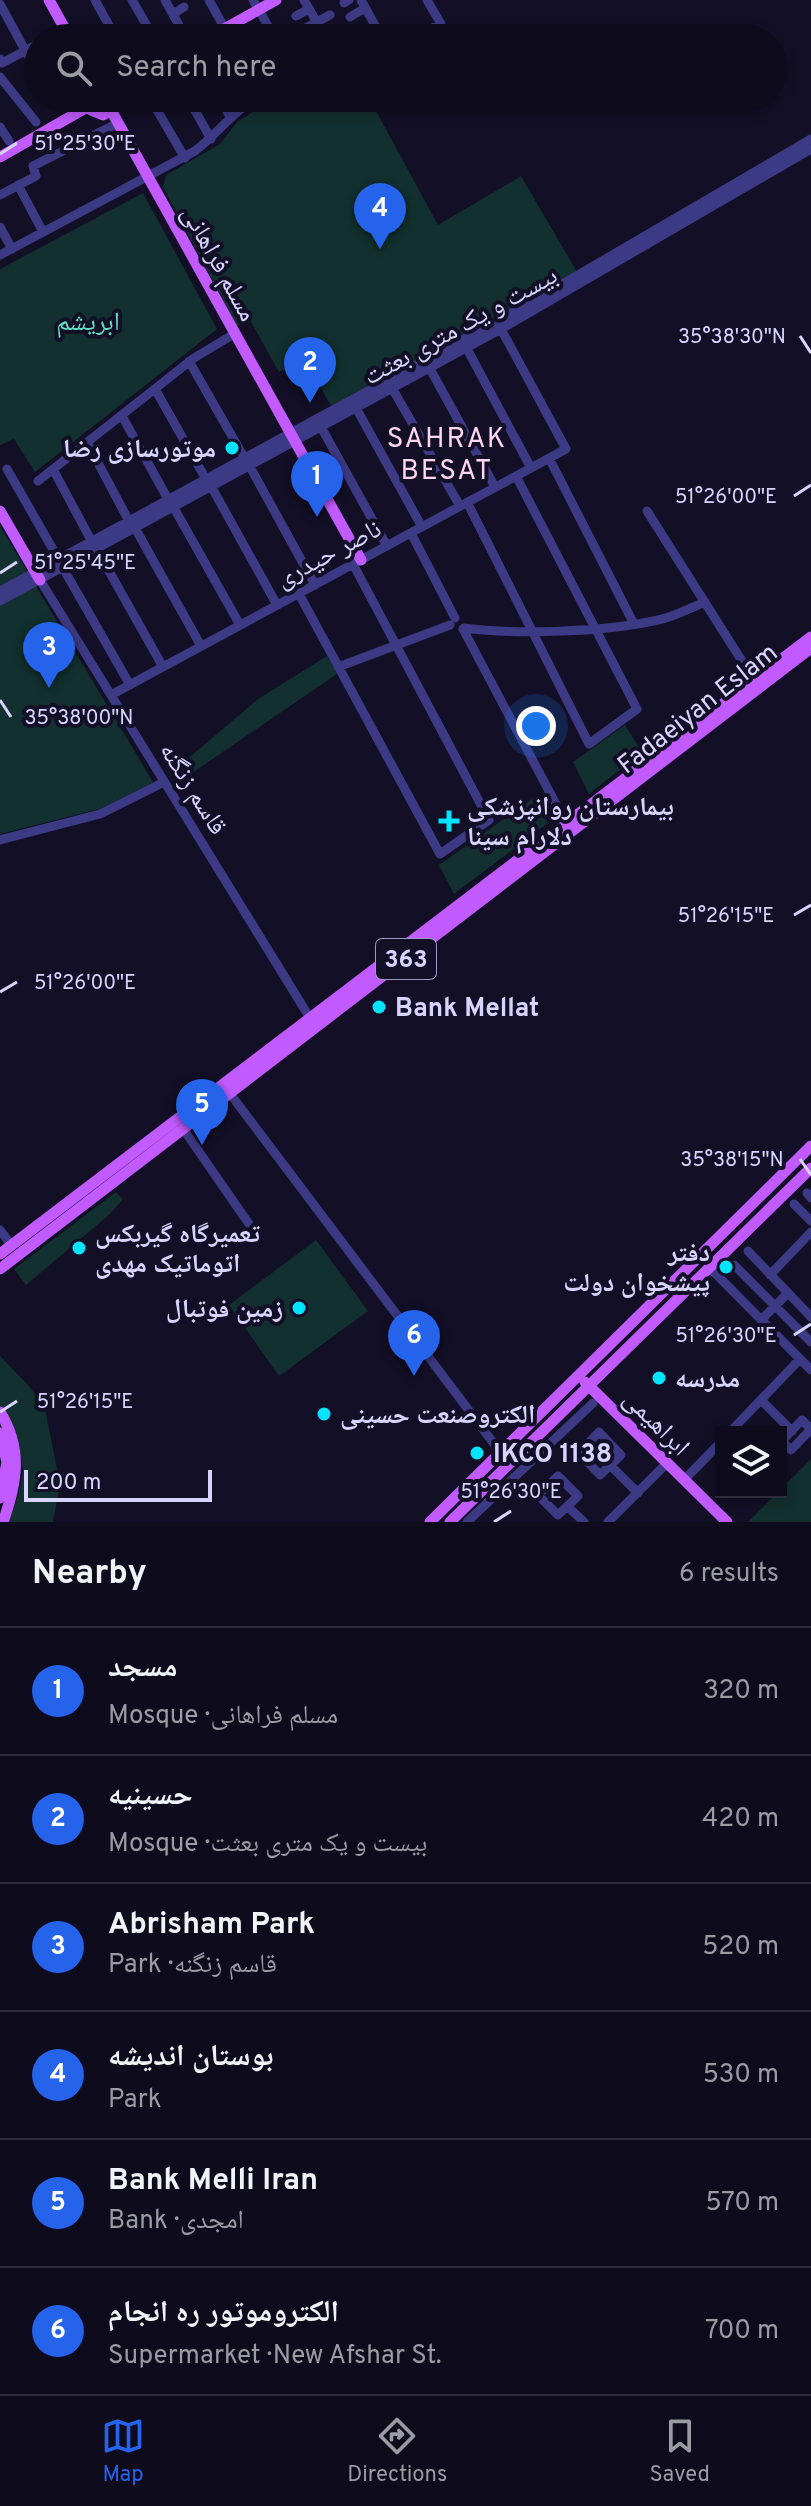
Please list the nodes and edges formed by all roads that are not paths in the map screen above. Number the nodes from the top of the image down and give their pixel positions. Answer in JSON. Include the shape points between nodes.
{"nodes":[{"id":1,"x":49,"y":0,"type":"edge"},
{"id":2,"x":95,"y":0,"type":"edge"},
{"id":3,"x":132,"y":0,"type":"edge"},
{"id":4,"x":209,"y":0,"type":"edge"},
{"id":5,"x":276,"y":0,"type":"edge"},
{"id":6,"x":427,"y":0,"type":"edge"},
{"id":7,"x":168,"y":1,"type":"edge"},
{"id":8,"x":0,"y":4,"type":"edge"},
{"id":9,"x":306,"y":4,"type":"edge"},
{"id":10,"x":363,"y":4,"type":"edge"},
{"id":11,"x":256,"y":5,"type":"edge"},
{"id":12,"x":184,"y":7,"type":"dead end"},
{"id":13,"x":173,"y":14,"type":"junction"},
{"id":14,"x":330,"y":15,"type":"dead end"},
{"id":15,"x":296,"y":16,"type":"dead end"},
{"id":16,"x":350,"y":17,"type":"dead end"},
{"id":17,"x":317,"y":22,"type":"junction"},
{"id":18,"x":62,"y":24,"type":"edge"},
{"id":19,"x":108,"y":24,"type":"edge"},
{"id":20,"x":146,"y":24,"type":"edge"},
{"id":21,"x":178,"y":24,"type":"edge"},
{"id":22,"x":222,"y":24,"type":"edge"},
{"id":23,"x":236,"y":24,"type":"edge"},
{"id":24,"x":267,"y":24,"type":"edge"},
{"id":25,"x":313,"y":24,"type":"edge"},
{"id":26,"x":374,"y":24,"type":"edge"},
{"id":27,"x":441,"y":24,"type":"edge"},
{"id":28,"x":24,"y":52,"type":"joint"},
{"id":29,"x":1,"y":61,"type":"edge"},
{"id":30,"x":0,"y":77,"type":"edge"},
{"id":31,"x":24,"y":107,"type":"edge"},
{"id":32,"x":28,"y":112,"type":"edge"},
{"id":33,"x":72,"y":112,"type":"edge"},
{"id":34,"x":97,"y":112,"type":"edge"},
{"id":35,"x":112,"y":112,"type":"joint"},
{"id":36,"x":158,"y":112,"type":"edge"},
{"id":37,"x":196,"y":112,"type":"edge"},
{"id":38,"x":228,"y":112,"type":"edge"},
{"id":39,"x":234,"y":112,"type":"edge"},
{"id":40,"x":229,"y":115,"type":"junction"},
{"id":41,"x":36,"y":122,"type":"dead end"},
{"id":42,"x":118,"y":123,"type":"junction"},
{"id":43,"x":0,"y":127,"type":"edge"},
{"id":44,"x":211,"y":139,"type":"junction"},
{"id":45,"x":811,"y":139,"type":"edge"},
{"id":46,"x":9,"y":141,"type":"dead end"},
{"id":47,"x":811,"y":149,"type":"edge"},
{"id":48,"x":0,"y":157,"type":"edge"},
{"id":49,"x":185,"y":158,"type":"junction"},
{"id":50,"x":148,"y":177,"type":"junction"},
{"id":51,"x":18,"y":185,"type":"junction"},
{"id":52,"x":0,"y":195,"type":"edge"},
{"id":53,"x":0,"y":227,"type":"edge"},
{"id":54,"x":43,"y":232,"type":"junction"},
{"id":55,"x":12,"y":249,"type":"junction"},
{"id":56,"x":0,"y":255,"type":"edge"},
{"id":57,"x":501,"y":329,"type":"junction"},
{"id":58,"x":234,"y":334,"type":"junction"},
{"id":59,"x":466,"y":347,"type":"junction"},
{"id":60,"x":189,"y":361,"type":"junction"},
{"id":61,"x":429,"y":367,"type":"junction"},
{"id":62,"x":392,"y":388,"type":"junction"},
{"id":63,"x":155,"y":389,"type":"junction"},
{"id":64,"x":356,"y":408,"type":"junction"},
{"id":65,"x":122,"y":416,"type":"junction"},
{"id":66,"x":321,"y":427,"type":"junction"},
{"id":67,"x":292,"y":439,"type":"junction"},
{"id":68,"x":88,"y":444,"type":"junction"},
{"id":69,"x":549,"y":458,"type":"junction"},
{"id":70,"x":247,"y":462,"type":"junction"},
{"id":71,"x":531,"y":468,"type":"junction"},
{"id":72,"x":7,"y":469,"type":"dead end"},
{"id":73,"x":54,"y":471,"type":"junction"},
{"id":74,"x":516,"y":476,"type":"junction"},
{"id":75,"x":38,"y":481,"type":"dead end"},
{"id":76,"x":209,"y":483,"type":"junction"},
{"id":77,"x":495,"y":487,"type":"junction"},
{"id":78,"x":171,"y":504,"type":"junction"},
{"id":79,"x":464,"y":504,"type":"junction"},
{"id":80,"x":0,"y":511,"type":"edge"},
{"id":81,"x":647,"y":511,"type":"dead end"},
{"id":82,"x":133,"y":525,"type":"junction"},
{"id":83,"x":422,"y":527,"type":"junction"},
{"id":84,"x":411,"y":533,"type":"junction"},
{"id":85,"x":94,"y":545,"type":"junction"},
{"id":86,"x":387,"y":546,"type":"junction"},
{"id":87,"x":357,"y":562,"type":"junction"},
{"id":88,"x":61,"y":564,"type":"junction"},
{"id":89,"x":38,"y":576,"type":"junction"},
{"id":90,"x":315,"y":585,"type":"junction"},
{"id":91,"x":0,"y":591,"type":"edge"},
{"id":92,"x":299,"y":594,"type":"junction"},
{"id":93,"x":0,"y":601,"type":"edge"},
{"id":94,"x":705,"y":602,"type":"junction"},
{"id":95,"x":277,"y":605,"type":"junction"},
{"id":96,"x":634,"y":624,"type":"junction"},
{"id":97,"x":240,"y":625,"type":"junction"},
{"id":98,"x":458,"y":626,"type":"junction"},
{"id":99,"x":592,"y":627,"type":"junction"},
{"id":100,"x":530,"y":630,"type":"junction"},
{"id":101,"x":396,"y":644,"type":"junction"},
{"id":102,"x":201,"y":646,"type":"junction"},
{"id":103,"x":811,"y":646,"type":"edge"},
{"id":104,"x":163,"y":667,"type":"junction"},
{"id":105,"x":338,"y":667,"type":"junction"},
{"id":106,"x":754,"y":680,"type":"junction"},
{"id":107,"x":130,"y":685,"type":"junction"},
{"id":108,"x":111,"y":695,"type":"junction"},
{"id":109,"x":164,"y":782,"type":"junction"},
{"id":110,"x":566,"y":823,"type":"junction"},
{"id":111,"x":0,"y":840,"type":"edge"},
{"id":112,"x":310,"y":1018,"type":"junction"},
{"id":113,"x":231,"y":1095,"type":"junction"},
{"id":114,"x":184,"y":1130,"type":"junction"},
{"id":115,"x":811,"y":1146,"type":"edge"},
{"id":116,"x":811,"y":1168,"type":"edge"},
{"id":117,"x":794,"y":1204,"type":"dead end"},
{"id":118,"x":811,"y":1221,"type":"edge"},
{"id":119,"x":249,"y":1224,"type":"dead end"},
{"id":120,"x":0,"y":1230,"type":"edge"},
{"id":121,"x":811,"y":1232,"type":"edge"},
{"id":122,"x":12,"y":1246,"type":"junction"},
{"id":123,"x":748,"y":1251,"type":"dead end"},
{"id":124,"x":0,"y":1254,"type":"edge"},
{"id":125,"x":734,"y":1265,"type":"dead end"},
{"id":126,"x":710,"y":1268,"type":"junction"},
{"id":127,"x":0,"y":1269,"type":"edge"},
{"id":128,"x":770,"y":1275,"type":"junction"},
{"id":129,"x":788,"y":1293,"type":"junction"},
{"id":130,"x":775,"y":1306,"type":"junction"},
{"id":131,"x":811,"y":1317,"type":"edge"},
{"id":132,"x":761,"y":1320,"type":"junction"},
{"id":133,"x":811,"y":1342,"type":"edge"},
{"id":134,"x":800,"y":1359,"type":"junction"},
{"id":135,"x":811,"y":1370,"type":"edge"},
{"id":136,"x":579,"y":1376,"type":"junction"},
{"id":137,"x":590,"y":1387,"type":"junction"},
{"id":138,"x":761,"y":1400,"type":"junction"},
{"id":139,"x":593,"y":1403,"type":"junction"},
{"id":140,"x":609,"y":1405,"type":"junction"},
{"id":141,"x":567,"y":1409,"type":"junction"},
{"id":142,"x":0,"y":1412,"type":"edge"},
{"id":143,"x":736,"y":1426,"type":"edge"},
{"id":144,"x":811,"y":1429,"type":"edge"},
{"id":145,"x":792,"y":1431,"type":"junction"},
{"id":146,"x":0,"y":1433,"type":"edge"},
{"id":147,"x":542,"y":1449,"type":"junction"},
{"id":148,"x":715,"y":1449,"type":"edge"},
{"id":149,"x":501,"y":1453,"type":"junction"},
{"id":150,"x":512,"y":1462,"type":"junction"},
{"id":151,"x":667,"y":1463,"type":"junction"},
{"id":152,"x":610,"y":1465,"type":"junction"},
{"id":153,"x":684,"y":1480,"type":"junction"},
{"id":154,"x":638,"y":1493,"type":"junction"},
{"id":155,"x":0,"y":1498,"type":"edge"},
{"id":156,"x":567,"y":1506,"type":"dead end"},
{"id":157,"x":612,"y":1521,"type":"edge"},
{"id":158,"x":3,"y":1522,"type":"edge"},
{"id":159,"x":430,"y":1522,"type":"edge"},
{"id":160,"x":450,"y":1522,"type":"edge"},
{"id":161,"x":467,"y":1522,"type":"edge"},
{"id":162,"x":584,"y":1522,"type":"edge"},
{"id":163,"x":727,"y":1522,"type":"edge"}],
"edges":[{"from":1,"to":18,"type":"main road"},
{"from":2,"to":19,"type":"street"},
{"from":3,"to":20,"type":"street"},
{"from":4,"to":22,"type":"street"},
{"from":5,"to":11,"type":"main road"},
{"from":6,"to":27,"type":"street"},
{"from":7,"to":13,"type":"street"},
{"from":8,"to":28,"type":"street"},
{"from":9,"to":15,"type":"street"},
{"from":9,"to":17,"type":"street"},
{"from":10,"to":16,"type":"street"},
{"from":10,"to":26,"type":"street"},
{"from":11,"to":23,"type":"main road"},
{"from":11,"to":24,"type":"street"},
{"from":12,"to":13,"type":"street"},
{"from":13,"to":21,"type":"street"},
{"from":14,"to":17,"type":"street"},
{"from":17,"to":25,"type":"street"},
{"from":28,"to":29,"type":"street"},
{"from":29,"to":30,"type":"street"},
{"from":30,"to":31,"type":"street"},
{"from":32,"to":41,"type":"street"},
{"from":33,"to":48,"type":"main road"},
{"from":34,"to":35,"type":"main road"},
{"from":35,"to":42,"type":"main road","name":"مسلم فراهانی"},
{"from":36,"to":49,"type":"street"},
{"from":37,"to":44,"type":"street"},
{"from":38,"to":40,"type":"street"},
{"from":39,"to":40,"type":"street"},
{"from":40,"to":44,"type":"street"},
{"from":42,"to":50,"type":"main road","name":"مسلم فراهانی"},
{"from":42,"to":51,"type":"street","via":[[33,166],[36,176]]},
{"from":43,"to":46,"type":"street"},
{"from":44,"to":49,"type":"street"},
{"from":45,"to":67,"type":"street","name":"بیست و یک متری بعثت"},
{"from":47,"to":57,"type":"street","name":"بیست و یک متری بعثت"},
{"from":49,"to":50,"type":"street"},
{"from":50,"to":54,"type":"street"},
{"from":50,"to":58,"type":"main road","name":"مسلم فراهانی"},
{"from":51,"to":52,"type":"street"},
{"from":51,"to":54,"type":"street"},
{"from":53,"to":55,"type":"street"},
{"from":54,"to":55,"type":"street"},
{"from":55,"to":56,"type":"street"},
{"from":57,"to":59,"type":"street","name":"بیست و یک متری بعثت"},
{"from":57,"to":69,"type":"street","name":"ناصر حیدری","via":[[566,449]]},
{"from":58,"to":60,"type":"street"},
{"from":58,"to":67,"type":"main road","name":"مسلم فراهانی"},
{"from":59,"to":61,"type":"street","name":"بیست و یک متری بعثت"},
{"from":59,"to":71,"type":"street"},
{"from":60,"to":63,"type":"street"},
{"from":60,"to":70,"type":"street"},
{"from":61,"to":62,"type":"street","name":"بیست و یک متری بعثت"},
{"from":61,"to":77,"type":"street"},
{"from":62,"to":64,"type":"street","name":"بیست و یک متری بعثت"},
{"from":62,"to":79,"type":"street"},
{"from":63,"to":65,"type":"street"},
{"from":63,"to":76,"type":"street"},
{"from":64,"to":66,"type":"street","name":"بیست و یک متری بعثت"},
{"from":64,"to":83,"type":"street"},
{"from":65,"to":68,"type":"street"},
{"from":65,"to":78,"type":"street"},
{"from":66,"to":67,"type":"street","name":"بیست و یک متری بعثت"},
{"from":66,"to":86,"type":"street"},
{"from":67,"to":70,"type":"street","name":"بیست و یک متری بعثت"},
{"from":67,"to":87,"type":"main road","name":"مسلم فراهانی"},
{"from":68,"to":73,"type":"street"},
{"from":68,"to":82,"type":"street"},
{"from":69,"to":71,"type":"street","name":"ناصر حیدری"},
{"from":69,"to":96,"type":"street"},
{"from":70,"to":76,"type":"street","name":"بیست و یک متری بعثت"},
{"from":70,"to":90,"type":"street"},
{"from":71,"to":74,"type":"street","name":"ناصر حیدری"},
{"from":72,"to":88,"type":"street"},
{"from":73,"to":75,"type":"street"},
{"from":73,"to":85,"type":"street"},
{"from":74,"to":77,"type":"street","name":"ناصر حیدری"},
{"from":74,"to":99,"type":"street"},
{"from":76,"to":78,"type":"street","name":"بیست و یک متری بعثت"},
{"from":76,"to":95,"type":"street"},
{"from":77,"to":79,"type":"street","name":"ناصر حیدری"},
{"from":78,"to":82,"type":"street","name":"بیست و یک متری بعثت"},
{"from":78,"to":97,"type":"street"},
{"from":79,"to":83,"type":"street","name":"ناصر حیدری"},
{"from":79,"to":100,"type":"street"},
{"from":80,"to":89,"type":"main road"},
{"from":81,"to":94,"type":"street"},
{"from":82,"to":85,"type":"street","name":"بیست و یک متری بعثت"},
{"from":82,"to":102,"type":"street"},
{"from":83,"to":84,"type":"street","name":"ناصر حیدری"},
{"from":84,"to":86,"type":"street","name":"ناصر حیدری"},
{"from":84,"to":98,"type":"street"},
{"from":85,"to":88,"type":"street","name":"بیست و یک متری بعثت"},
{"from":85,"to":104,"type":"street"},
{"from":86,"to":87,"type":"street","name":"ناصر حیدری"},
{"from":87,"to":90,"type":"street","name":"ناصر حیدری"},
{"from":87,"to":101,"type":"street"},
{"from":88,"to":89,"type":"street","name":"بیست و یک متری بعثت"},
{"from":88,"to":107,"type":"street"},
{"from":89,"to":91,"type":"street","name":"بیست و یک متری بعثت"},
{"from":89,"to":93,"type":"street","name":"بیست و یک متری بعثت"},
{"from":89,"to":108,"type":"street","name":"قاسم زنگنه"},
{"from":90,"to":92,"type":"street","name":"ناصر حیدری"},
{"from":92,"to":95,"type":"street","name":"ناصر حیدری"},
{"from":92,"to":105,"type":"street"},
{"from":94,"to":96,"type":"street","via":[[661,620]]},
{"from":94,"to":106,"type":"street"},
{"from":95,"to":97,"type":"street","name":"ناصر حیدری"},
{"from":96,"to":99,"type":"street"},
{"from":97,"to":102,"type":"street","name":"ناصر حیدری"},
{"from":98,"to":100,"type":"street"},
{"from":98,"to":101,"type":"street"},
{"from":98,"to":110,"type":"street"},
{"from":99,"to":100,"type":"street"},
{"from":99,"to":100,"type":"street","via":[[637,709],[589,744]]},
{"from":101,"to":105,"type":"street"},
{"from":101,"to":105,"type":"street","via":[[489,820],[440,854]]},
{"from":102,"to":104,"type":"street","name":"ناصر حیدری"},
{"from":103,"to":106,"type":"main road","name":"Fadaeiyan Eslam","number":"363"},
{"from":103,"to":113,"type":"main road","name":"Fadaeiyan Eslam","number":"363"},
{"from":104,"to":107,"type":"street","name":"ناصر حیدری"},
{"from":106,"to":110,"type":"main road","name":"Fadaeiyan Eslam","number":"363"},
{"from":107,"to":108,"type":"street","name":"ناصر حیدری"},
{"from":108,"to":109,"type":"street","name":"قاسم زنگنه"},
{"from":109,"to":111,"type":"street","via":[[100,814]]},
{"from":109,"to":112,"type":"street","name":"قاسم زنگنه"},
{"from":110,"to":112,"type":"main road","name":"Fadaeiyan Eslam","number":"363"},
{"from":112,"to":122,"type":"main road","name":"Fadaeiyan Eslam","number":"363"},
{"from":113,"to":114,"type":"main road","name":"Fadaeiyan Eslam","number":"363"},
{"from":113,"to":149,"type":"street"},
{"from":114,"to":119,"type":"street"},
{"from":114,"to":127,"type":"main road","name":"Fadaeiyan Eslam","number":"363"},
{"from":115,"to":136,"type":"main road"},
{"from":116,"to":126,"type":"main road"},
{"from":117,"to":118,"type":"street"},
{"from":120,"to":122,"type":"street"},
{"from":121,"to":128,"type":"street"},
{"from":122,"to":124,"type":"main road","name":"Fadaeiyan Eslam","number":"363"},
{"from":123,"to":128,"type":"street"},
{"from":125,"to":130,"type":"street"},
{"from":126,"to":132,"type":"street"},
{"from":126,"to":137,"type":"main road"},
{"from":128,"to":129,"type":"street"},
{"from":129,"to":130,"type":"street"},
{"from":129,"to":131,"type":"street"},
{"from":130,"to":132,"type":"street"},
{"from":130,"to":133,"type":"street"},
{"from":132,"to":134,"type":"street"},
{"from":134,"to":135,"type":"street"},
{"from":134,"to":138,"type":"street"},
{"from":136,"to":137,"type":"main road","name":"ابراهیمی"},
{"from":136,"to":149,"type":"main road"},
{"from":137,"to":140,"type":"main road","name":"ابراهیمی"},
{"from":137,"to":141,"type":"main road"},
{"from":138,"to":143,"type":"street"},
{"from":138,"to":145,"type":"street"},
{"from":139,"to":140,"type":"street"},
{"from":139,"to":141,"type":"street"},
{"from":139,"to":147,"type":"street"},
{"from":140,"to":151,"type":"main road","name":"ابراهیمی"},
{"from":141,"to":150,"type":"main road"},
{"from":142,"to":158,"type":"main road","via":[[17,1462]]},
{"from":144,"to":145,"type":"street","via":[[802,1420]]},
{"from":144,"to":145,"type":"street","via":[[791,1450],[782,1441]]},
{"from":146,"to":155,"type":"main road","via":[[7,1462]]},
{"from":147,"to":150,"type":"street"},
{"from":147,"to":161,"type":"street"},
{"from":148,"to":153,"type":"street"},
{"from":149,"to":159,"type":"main road"},
{"from":150,"to":160,"type":"main road"},
{"from":151,"to":153,"type":"main road","name":"ابراهیمی"},
{"from":151,"to":154,"type":"street"},
{"from":152,"to":152,"type":"street","via":[[621,1455],[599,1432],[579,1453],[600,1475]]},
{"from":152,"to":154,"type":"street"},
{"from":153,"to":163,"type":"main road","name":"ابراهیمی"},
{"from":154,"to":157,"type":"street"},
{"from":156,"to":162,"type":"street"}]}
